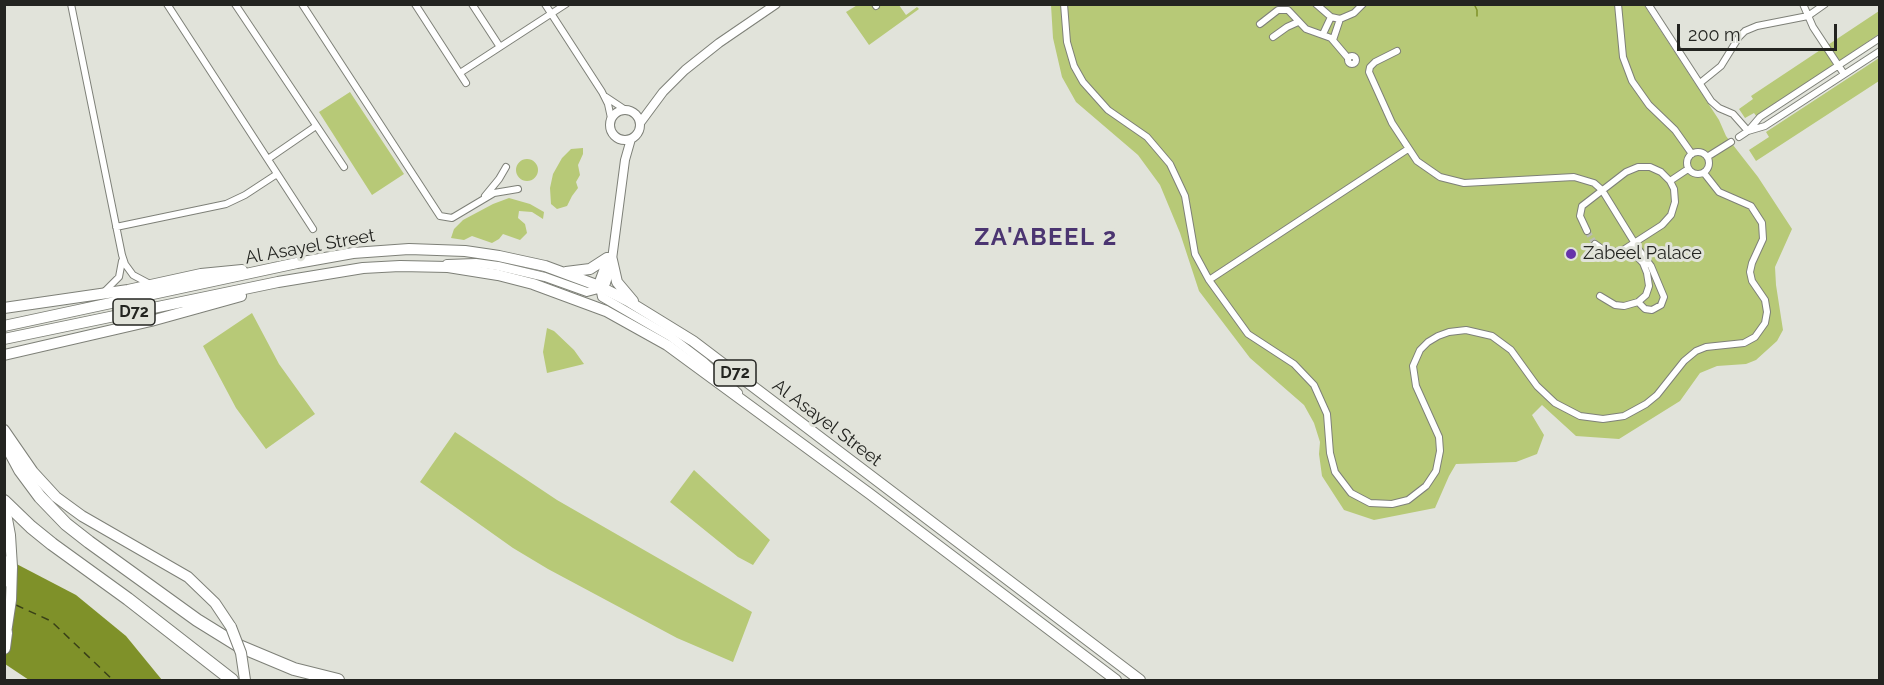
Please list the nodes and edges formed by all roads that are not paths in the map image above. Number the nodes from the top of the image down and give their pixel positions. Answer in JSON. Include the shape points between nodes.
{"nodes":[{"id":1,"x":71,"y":4,"type":"edge"},
{"id":2,"x":167,"y":4,"type":"edge"},
{"id":3,"x":236,"y":4,"type":"edge"},
{"id":4,"x":302,"y":4,"type":"edge"},
{"id":5,"x":415,"y":4,"type":"edge"},
{"id":6,"x":472,"y":4,"type":"edge"},
{"id":7,"x":545,"y":4,"type":"edge"},
{"id":8,"x":566,"y":4,"type":"edge"},
{"id":9,"x":776,"y":4,"type":"edge"},
{"id":10,"x":1064,"y":4,"type":"edge"},
{"id":11,"x":1316,"y":4,"type":"edge"},
{"id":12,"x":1364,"y":4,"type":"edge"},
{"id":13,"x":1618,"y":4,"type":"edge"},
{"id":14,"x":1648,"y":4,"type":"edge"},
{"id":15,"x":1803,"y":4,"type":"edge"},
{"id":16,"x":1825,"y":4,"type":"edge"},
{"id":17,"x":551,"y":14,"type":"junction"},
{"id":18,"x":1808,"y":16,"type":"junction"},
{"id":19,"x":1331,"y":17,"type":"junction"},
{"id":20,"x":1340,"y":19,"type":"junction"},
{"id":21,"x":1298,"y":22,"type":"junction"},
{"id":22,"x":1260,"y":24,"type":"dead end"},
{"id":23,"x":1323,"y":34,"type":"junction"},
{"id":24,"x":1273,"y":37,"type":"dead end"},
{"id":25,"x":1880,"y":38,"type":"edge"},
{"id":26,"x":1333,"y":40,"type":"junction"},
{"id":27,"x":501,"y":47,"type":"junction"},
{"id":28,"x":1397,"y":51,"type":"dead end"},
{"id":29,"x":1880,"y":51,"type":"edge"},
{"id":30,"x":1838,"y":66,"type":"junction"},
{"id":31,"x":1369,"y":69,"type":"junction"},
{"id":32,"x":460,"y":74,"type":"junction"},
{"id":33,"x":1844,"y":74,"type":"junction"},
{"id":34,"x":466,"y":83,"type":"dead end"},
{"id":35,"x":1700,"y":83,"type":"junction"},
{"id":36,"x":602,"y":92,"type":"junction"},
{"id":37,"x":657,"y":100,"type":"junction"},
{"id":38,"x":628,"y":110,"type":"junction"},
{"id":39,"x":611,"y":118,"type":"junction"},
{"id":40,"x":640,"y":123,"type":"junction"},
{"id":41,"x":316,"y":126,"type":"junction"},
{"id":42,"x":1748,"y":131,"type":"junction"},
{"id":43,"x":1739,"y":137,"type":"dead end"},
{"id":44,"x":618,"y":139,"type":"junction"},
{"id":45,"x":631,"y":139,"type":"junction"},
{"id":46,"x":1731,"y":142,"type":"dead end"},
{"id":47,"x":1408,"y":149,"type":"junction"},
{"id":48,"x":1692,"y":154,"type":"junction"},
{"id":49,"x":1707,"y":158,"type":"junction"},
{"id":50,"x":268,"y":159,"type":"junction"},
{"id":51,"x":625,"y":160,"type":"junction"},
{"id":52,"x":344,"y":167,"type":"dead end"},
{"id":53,"x":506,"y":167,"type":"dead end"},
{"id":54,"x":1688,"y":169,"type":"junction"},
{"id":55,"x":1704,"y":173,"type":"junction"},
{"id":56,"x":278,"y":174,"type":"junction"},
{"id":57,"x":1670,"y":181,"type":"junction"},
{"id":58,"x":518,"y":189,"type":"dead end"},
{"id":59,"x":1602,"y":190,"type":"junction"},
{"id":60,"x":482,"y":198,"type":"junction"},
{"id":61,"x":116,"y":227,"type":"junction"},
{"id":62,"x":313,"y":229,"type":"dead end"},
{"id":63,"x":1587,"y":231,"type":"tunnel mouth"},
{"id":64,"x":1594,"y":244,"type":"dead end"},
{"id":65,"x":1632,"y":246,"type":"junction"},
{"id":66,"x":122,"y":255,"type":"junction"},
{"id":67,"x":610,"y":259,"type":"junction"},
{"id":68,"x":431,"y":266,"type":"junction"},
{"id":69,"x":260,"y":271,"type":"junction"},
{"id":70,"x":560,"y":271,"type":"junction"},
{"id":71,"x":1209,"y":280,"type":"junction"},
{"id":72,"x":1658,"y":280,"type":"junction"},
{"id":73,"x":154,"y":284,"type":"junction"},
{"id":74,"x":263,"y":285,"type":"junction"},
{"id":75,"x":1649,"y":286,"type":"junction"},
{"id":76,"x":600,"y":288,"type":"junction"},
{"id":77,"x":101,"y":294,"type":"junction"},
{"id":78,"x":1600,"y":296,"type":"dead end"},
{"id":79,"x":1638,"y":302,"type":"junction"},
{"id":80,"x":640,"y":307,"type":"junction"},
{"id":81,"x":4,"y":308,"type":"edge"},
{"id":82,"x":4,"y":326,"type":"edge"},
{"id":83,"x":4,"y":339,"type":"edge"},
{"id":84,"x":4,"y":355,"type":"edge"},
{"id":85,"x":746,"y":403,"type":"junction"},
{"id":86,"x":4,"y":430,"type":"edge"},
{"id":87,"x":4,"y":440,"type":"edge"},
{"id":88,"x":4,"y":502,"type":"edge"},
{"id":89,"x":4,"y":561,"type":"edge"},
{"id":90,"x":4,"y":582,"type":"edge"},
{"id":91,"x":5,"y":635,"type":"edge"},
{"id":92,"x":4,"y":648,"type":"edge"},
{"id":93,"x":232,"y":681,"type":"edge"},
{"id":94,"x":245,"y":681,"type":"edge"},
{"id":95,"x":338,"y":681,"type":"edge"},
{"id":96,"x":1116,"y":681,"type":"edge"},
{"id":97,"x":1140,"y":681,"type":"edge"}],
"edges":[{"from":1,"to":61,"type":"street"},
{"from":2,"to":50,"type":"street"},
{"from":3,"to":41,"type":"street"},
{"from":4,"to":60,"type":"street","via":[[438,214],[452,218]]},
{"from":5,"to":32,"type":"street"},
{"from":6,"to":27,"type":"street"},
{"from":7,"to":17,"type":"street"},
{"from":8,"to":17,"type":"street"},
{"from":9,"to":37,"type":"street","via":[[707,51]]},
{"from":10,"to":71,"type":"street","via":[[1067,42],[1083,82],[1107,110],[1153,143],[1177,176],[1185,196],[1195,255]]},
{"from":11,"to":19,"type":"street"},
{"from":12,"to":20,"type":"street","via":[[1354,14]]},
{"from":13,"to":48,"type":"street","via":[[1623,57],[1632,81]]},
{"from":14,"to":35,"type":"street"},
{"from":15,"to":18,"type":"street"},
{"from":16,"to":18,"type":"street"},
{"from":17,"to":27,"type":"street"},
{"from":17,"to":36,"type":"street"},
{"from":18,"to":30,"type":"street"},
{"from":18,"to":35,"type":"street","via":[[1745,31],[1718,70]]},
{"from":19,"to":20,"type":"street"},
{"from":19,"to":23,"type":"street"},
{"from":20,"to":26,"type":"street"},
{"from":21,"to":22,"type":"street","via":[[1291,12],[1282,9]]},
{"from":21,"to":23,"type":"street","via":[[1311,32]]},
{"from":21,"to":24,"type":"street"},
{"from":23,"to":26,"type":"street"},
{"from":25,"to":30,"type":"street"},
{"from":26,"to":31,"type":"street","via":[[1348,58],[1352,56]]},
{"from":27,"to":32,"type":"street"},
{"from":28,"to":31,"type":"street","via":[[1379,59]]},
{"from":29,"to":33,"type":"street"},
{"from":30,"to":33,"type":"street"},
{"from":30,"to":42,"type":"street","via":[[1760,117]]},
{"from":31,"to":47,"type":"street","via":[[1387,114]]},
{"from":32,"to":34,"type":"street"},
{"from":33,"to":42,"type":"street","via":[[1765,126]]},
{"from":35,"to":42,"type":"street","via":[[1713,104],[1732,114]]},
{"from":36,"to":38,"type":"street"},
{"from":36,"to":39,"type":"street"},
{"from":37,"to":38,"type":"street","via":[[646,107]]},
{"from":37,"to":40,"type":"street"},
{"from":38,"to":39,"type":"street","via":[[618,111]]},
{"from":38,"to":40,"type":"street"},
{"from":39,"to":44,"type":"street","via":[[610,130]]},
{"from":40,"to":45,"type":"street","via":[[639,131]]},
{"from":41,"to":50,"type":"street"},
{"from":41,"to":52,"type":"street"},
{"from":42,"to":43,"type":"street"},
{"from":44,"to":45,"type":"street"},
{"from":44,"to":51,"type":"street"},
{"from":45,"to":51,"type":"street"},
{"from":46,"to":49,"type":"street"},
{"from":47,"to":59,"type":"street","via":[[1428,170],[1458,183],[1574,177],[1589,180]]},
{"from":47,"to":71,"type":"street"},
{"from":48,"to":49,"type":"street","via":[[1700,153]]},
{"from":48,"to":54,"type":"street","via":[[1687,161]]},
{"from":49,"to":55,"type":"street"},
{"from":50,"to":56,"type":"street"},
{"from":51,"to":67,"type":"street"},
{"from":53,"to":60,"type":"street"},
{"from":54,"to":55,"type":"street","via":[[1695,174]]},
{"from":54,"to":57,"type":"street"},
{"from":55,"to":71,"type":"street","via":[[1719,192],[1750,206],[1762,223],[1763,239],[1750,272],[1766,304],[1766,318],[1759,333],[1744,343],[1696,351],[1646,404],[1624,416],[1603,419],[1574,415],[1554,404],[1511,350],[1492,336],[1461,330],[1432,338],[1416,354],[1413,373],[1439,437],[1438,465],[1426,486],[1413,498],[1398,504],[1365,501],[1343,485],[1331,459],[1327,414],[1314,385],[1294,364],[1248,334]]},
{"from":56,"to":61,"type":"street","via":[[226,204]]},
{"from":56,"to":62,"type":"street"},
{"from":57,"to":59,"type":"street","via":[[1654,168],[1638,167]]},
{"from":57,"to":65,"type":"street","via":[[1676,198],[1671,215]]},
{"from":58,"to":60,"type":"street"},
{"from":59,"to":63,"type":"street","via":[[1580,210]]},
{"from":59,"to":65,"type":"street"},
{"from":61,"to":66,"type":"street"},
{"from":64,"to":65,"type":"street","via":[[1613,253]]},
{"from":65,"to":72,"type":"street"},
{"from":65,"to":75,"type":"street","via":[[1646,268]]},
{"from":66,"to":73,"type":"street","via":[[133,275]]},
{"from":66,"to":77,"type":"street","via":[[119,278]]},
{"from":67,"to":70,"type":"main road","via":[[590,269]]},
{"from":67,"to":76,"type":"street","via":[[606,283]]},
{"from":67,"to":80,"type":"main road","via":[[617,282]]},
{"from":68,"to":74,"type":"main road","name":"Al Asayel Street","number":"D72","via":[[363,268]]},
{"from":68,"to":76,"type":"street","via":[[487,264],[539,275],[587,292]]},
{"from":68,"to":85,"type":"main road","name":"Al Asayel Street","number":"D72","via":[[514,278],[598,308],[652,336]]},
{"from":69,"to":70,"type":"main road","name":"Al Asayel Street","number":"D72","via":[[334,256],[409,249],[483,253]]},
{"from":69,"to":73,"type":"main road","via":[[217,272]]},
{"from":69,"to":82,"type":"main road","name":"Al Asayel Street","number":"D72"},
{"from":70,"to":76,"type":"main road","name":"Al Asayel Street","number":"D72"},
{"from":72,"to":75,"type":"street"},
{"from":72,"to":79,"type":"street","via":[[1665,297],[1663,303],[1649,311]]},
{"from":73,"to":77,"type":"main road"},
{"from":74,"to":83,"type":"main road","number":"D72"},
{"from":74,"to":84,"type":"main road","via":[[176,315]]},
{"from":75,"to":79,"type":"street"},
{"from":76,"to":80,"type":"main road","name":"Al Asayel Street","number":"D72"},
{"from":76,"to":85,"type":"street","via":[[606,301],[655,327],[693,354]]},
{"from":77,"to":81,"type":"main road"},
{"from":78,"to":79,"type":"street","via":[[1620,306]]},
{"from":80,"to":97,"type":"main road","name":"Al Asayel Street","number":"D72","via":[[693,341]]},
{"from":85,"to":96,"type":"main road","name":"Al Asayel Street","number":"D72"},
{"from":86,"to":94,"type":"main road","bridge":true,"via":[[56,497],[188,577],[209,596],[231,627],[241,653]]},
{"from":87,"to":95,"type":"highway","via":[[40,496],[89,542],[239,646],[279,664]]},
{"from":88,"to":91,"type":"main road","via":[[12,584]]},
{"from":88,"to":93,"type":"highway","via":[[30,527]]},
{"from":89,"to":90,"type":"main road"},
{"from":91,"to":92,"type":"highway"}]}
